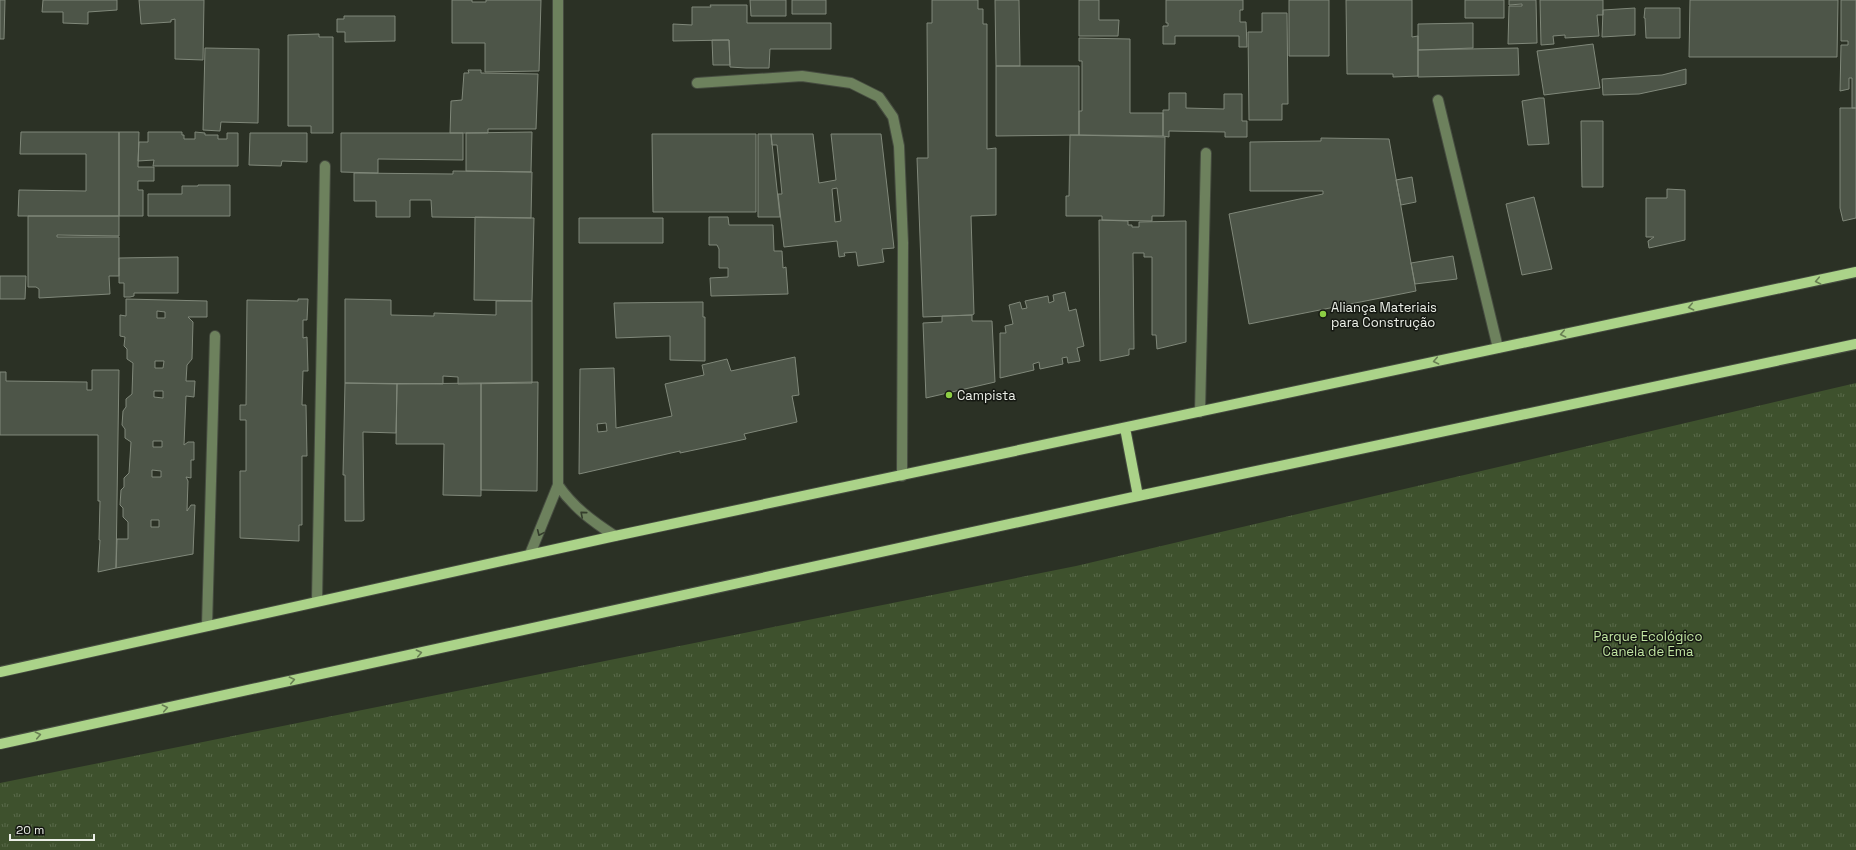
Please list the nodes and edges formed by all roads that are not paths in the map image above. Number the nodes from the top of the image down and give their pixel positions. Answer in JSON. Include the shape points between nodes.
{"nodes":[{"id":1,"x":558,"y":0,"type":"edge"},
{"id":2,"x":697,"y":82,"type":"dead end"},
{"id":3,"x":1438,"y":100,"type":"dead end"},
{"id":4,"x":1206,"y":153,"type":"dead end"},
{"id":5,"x":324,"y":166,"type":"dead end"},
{"id":6,"x":1856,"y":272,"type":"edge"},
{"id":7,"x":215,"y":336,"type":"dead end"},
{"id":8,"x":1856,"y":344,"type":"edge"},
{"id":9,"x":1498,"y":348,"type":"junction"},
{"id":10,"x":1200,"y":412,"type":"junction"},
{"id":11,"x":1125,"y":428,"type":"junction"},
{"id":12,"x":902,"y":476,"type":"junction"},
{"id":13,"x":558,"y":485,"type":"junction"},
{"id":14,"x":1138,"y":496,"type":"junction"},
{"id":15,"x":615,"y":536,"type":"junction"},
{"id":16,"x":530,"y":554,"type":"junction"},
{"id":17,"x":317,"y":601,"type":"junction"},
{"id":18,"x":207,"y":626,"type":"junction"},
{"id":19,"x":0,"y":672,"type":"edge"},
{"id":20,"x":0,"y":744,"type":"edge"}],
"edges":[{"from":1,"to":13,"type":"street"},
{"from":2,"to":12,"type":"street","via":[[802,76],[851,82],[879,97],[893,117],[898,146],[903,243]]},
{"from":3,"to":9,"type":"street"},
{"from":4,"to":10,"type":"street"},
{"from":5,"to":17,"type":"street"},
{"from":6,"to":9,"type":"main road","one_way":true},
{"from":7,"to":18,"type":"street"},
{"from":8,"to":14,"type":"main road"},
{"from":9,"to":10,"type":"main road","one_way":true},
{"from":10,"to":11,"type":"main road"},
{"from":11,"to":12,"type":"main road"},
{"from":11,"to":14,"type":"main road"},
{"from":12,"to":15,"type":"main road"},
{"from":15,"to":13,"type":"street","one_way":true,"via":[[578,510]]},
{"from":13,"to":16,"type":"street","one_way":true},
{"from":20,"to":14,"type":"main road","one_way":true},
{"from":15,"to":16,"type":"main road"},
{"from":16,"to":17,"type":"main road"},
{"from":17,"to":18,"type":"main road"},
{"from":18,"to":19,"type":"main road"}]}
